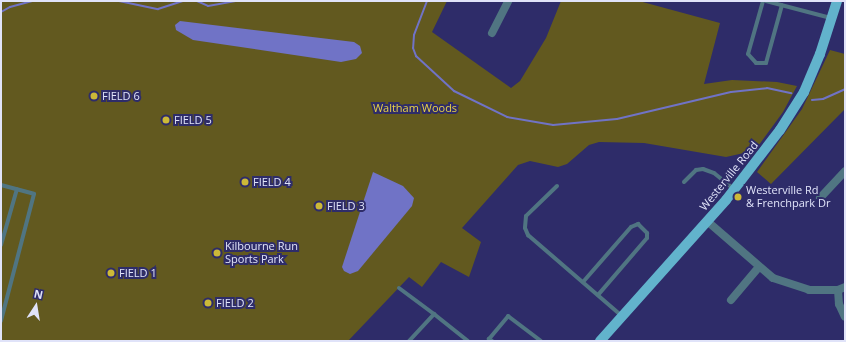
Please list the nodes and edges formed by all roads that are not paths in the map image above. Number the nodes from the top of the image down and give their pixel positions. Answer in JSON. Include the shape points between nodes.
{"nodes":[{"id":1,"x":508,"y":1,"type":"edge"},
{"id":2,"x":764,"y":1,"type":"edge"},
{"id":3,"x":837,"y":1,"type":"edge"},
{"id":4,"x":782,"y":5,"type":"junction"},
{"id":5,"x":832,"y":18,"type":"junction"},
{"id":6,"x":492,"y":33,"type":"dead end"},
{"id":7,"x":845,"y":171,"type":"edge"},
{"id":8,"x":684,"y":182,"type":"dead end"},
{"id":9,"x":1,"y":185,"type":"edge"},
{"id":10,"x":557,"y":186,"type":"dead end"},
{"id":11,"x":16,"y":189,"type":"junction"},
{"id":12,"x":734,"y":189,"type":"junction"},
{"id":13,"x":820,"y":198,"type":"dead end"},
{"id":14,"x":707,"y":221,"type":"junction"},
{"id":15,"x":1,"y":245,"type":"edge"},
{"id":16,"x":758,"y":268,"type":"junction"},
{"id":17,"x":583,"y":282,"type":"junction"},
{"id":18,"x":399,"y":288,"type":"dead end"},
{"id":19,"x":841,"y":288,"type":"edge"},
{"id":20,"x":598,"y":295,"type":"junction"},
{"id":21,"x":731,"y":300,"type":"dead end"},
{"id":22,"x":434,"y":314,"type":"junction"},
{"id":23,"x":622,"y":317,"type":"junction"},
{"id":24,"x":845,"y":317,"type":"edge"},
{"id":25,"x":1,"y":321,"type":"edge"},
{"id":26,"x":409,"y":341,"type":"edge"},
{"id":27,"x":468,"y":341,"type":"edge"},
{"id":28,"x":492,"y":341,"type":"edge"},
{"id":29,"x":541,"y":341,"type":"edge"},
{"id":30,"x":600,"y":341,"type":"edge"}],
"edges":[{"from":1,"to":6,"type":"street"},
{"from":2,"to":4,"type":"lane"},
{"from":2,"to":4,"type":"lane","via":[[748,54],[756,63],[766,63]]},
{"from":3,"to":5,"type":"main road","name":"Westerville Road"},
{"from":4,"to":5,"type":"lane"},
{"from":5,"to":12,"type":"main road","name":"Westerville Road","via":[[804,92],[780,130]]},
{"from":7,"to":13,"type":"street"},
{"from":8,"to":12,"type":"lane","via":[[696,170],[703,169],[714,173]]},
{"from":9,"to":11,"type":"lane"},
{"from":10,"to":17,"type":"lane","via":[[526,216],[525,228],[528,235]]},
{"from":11,"to":15,"type":"lane"},
{"from":11,"to":25,"type":"lane","via":[[34,194]]},
{"from":12,"to":14,"type":"main road","name":"Westerville Road"},
{"from":14,"to":16,"type":"street"},
{"from":14,"to":23,"type":"main road","name":"Westerville Road"},
{"from":16,"to":19,"type":"street","via":[[774,278],[808,290]]},
{"from":16,"to":21,"type":"street"},
{"from":17,"to":20,"type":"lane"},
{"from":17,"to":20,"type":"lane","via":[[631,227],[638,224],[647,233],[647,238]]},
{"from":18,"to":22,"type":"lane"},
{"from":19,"to":24,"type":"street","via":[[839,304]]},
{"from":20,"to":23,"type":"lane"},
{"from":22,"to":26,"type":"lane"},
{"from":22,"to":27,"type":"lane"},
{"from":23,"to":30,"type":"main road","name":"Westerville Road"},
{"from":28,"to":29,"type":"lane","via":[[489,339],[508,316]]}]}
